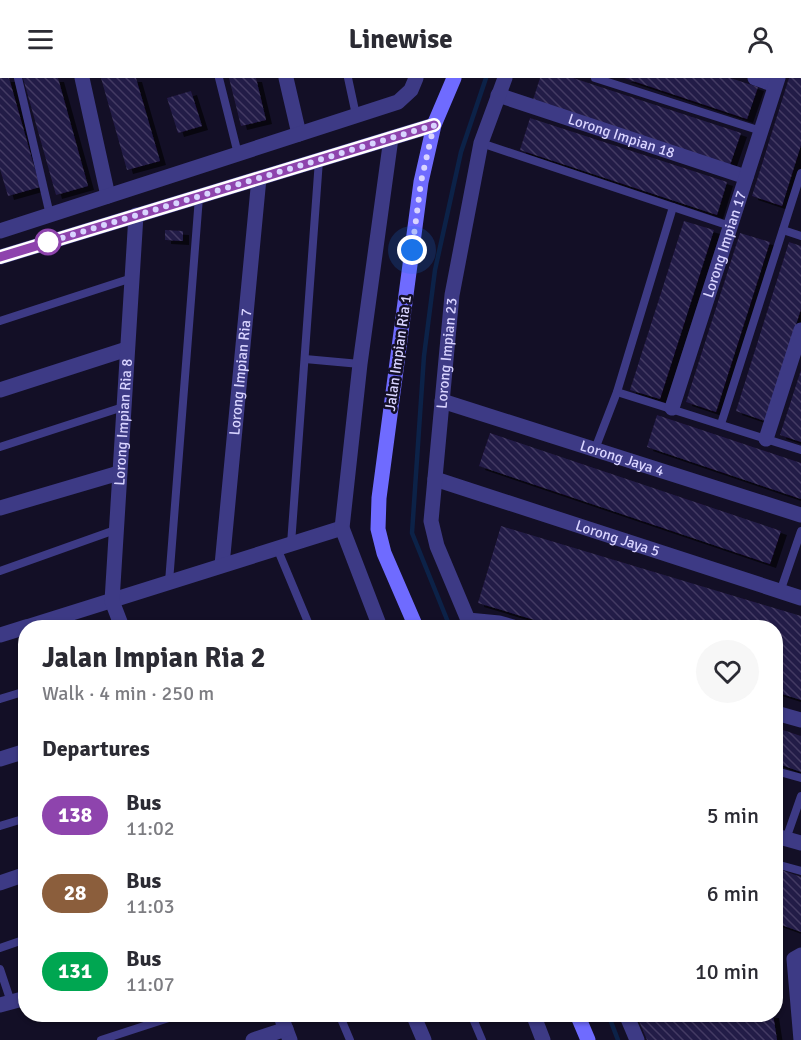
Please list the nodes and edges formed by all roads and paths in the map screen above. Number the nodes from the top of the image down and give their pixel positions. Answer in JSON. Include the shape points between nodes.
{"nodes":[{"id":1,"x":18,"y":78,"type":"edge"},
{"id":2,"x":82,"y":78,"type":"edge"},
{"id":3,"x":219,"y":78,"type":"edge"},
{"id":4,"x":286,"y":78,"type":"edge"},
{"id":5,"x":348,"y":78,"type":"edge"},
{"id":6,"x":416,"y":78,"type":"edge"},
{"id":7,"x":454,"y":78,"type":"edge"},
{"id":8,"x":505,"y":78,"type":"edge"},
{"id":9,"x":595,"y":78,"type":"edge"},
{"id":10,"x":755,"y":78,"type":"edge"},
{"id":11,"x":776,"y":82,"type":"edge"},
{"id":12,"x":498,"y":94,"type":"junction"},
{"id":13,"x":357,"y":115,"type":"junction"},
{"id":14,"x":434,"y":125,"type":"junction"},
{"id":15,"x":761,"y":131,"type":"junction"},
{"id":16,"x":299,"y":134,"type":"junction"},
{"id":17,"x":392,"y":138,"type":"junction"},
{"id":18,"x":481,"y":143,"type":"junction"},
{"id":19,"x":238,"y":154,"type":"junction"},
{"id":20,"x":319,"y":160,"type":"junction"},
{"id":21,"x":801,"y":173,"type":"edge"},
{"id":22,"x":746,"y":177,"type":"junction"},
{"id":23,"x":259,"y":178,"type":"junction"},
{"id":24,"x":108,"y":196,"type":"junction"},
{"id":25,"x":199,"y":197,"type":"junction"},
{"id":26,"x":673,"y":207,"type":"junction"},
{"id":27,"x":50,"y":215,"type":"junction"},
{"id":28,"x":136,"y":215,"type":"junction"},
{"id":29,"x":730,"y":226,"type":"junction"},
{"id":30,"x":783,"y":230,"type":"junction"},
{"id":31,"x":0,"y":231,"type":"edge"},
{"id":32,"x":801,"y":236,"type":"edge"},
{"id":33,"x":0,"y":257,"type":"edge"},
{"id":34,"x":132,"y":278,"type":"junction"},
{"id":35,"x":0,"y":321,"type":"edge"},
{"id":36,"x":801,"y":330,"type":"edge"},
{"id":37,"x":127,"y":349,"type":"junction"},
{"id":38,"x":305,"y":359,"type":"junction"},
{"id":39,"x":360,"y":364,"type":"junction"},
{"id":40,"x":0,"y":390,"type":"edge"},
{"id":41,"x":617,"y":392,"type":"junction"},
{"id":42,"x":442,"y":400,"type":"junction"},
{"id":43,"x":123,"y":407,"type":"junction"},
{"id":44,"x":672,"y":408,"type":"junction"},
{"id":45,"x":721,"y":424,"type":"junction"},
{"id":46,"x":766,"y":439,"type":"junction"},
{"id":47,"x":0,"y":447,"type":"edge"},
{"id":48,"x":595,"y":449,"type":"junction"},
{"id":49,"x":801,"y":450,"type":"edge"},
{"id":50,"x":119,"y":473,"type":"junction"},
{"id":51,"x":435,"y":480,"type":"junction"},
{"id":52,"x":0,"y":508,"type":"edge"},
{"id":53,"x":801,"y":515,"type":"edge"},
{"id":54,"x":342,"y":528,"type":"junction"},
{"id":55,"x":115,"y":530,"type":"junction"},
{"id":56,"x":801,"y":531,"type":"edge"},
{"id":57,"x":284,"y":546,"type":"junction"},
{"id":58,"x":222,"y":565,"type":"junction"},
{"id":59,"x":0,"y":572,"type":"edge"},
{"id":60,"x":169,"y":582,"type":"junction"},
{"id":61,"x":780,"y":592,"type":"junction"},
{"id":62,"x":801,"y":598,"type":"edge"},
{"id":63,"x":112,"y":601,"type":"junction"},
{"id":64,"x":49,"y":620,"type":"edge"},
{"id":65,"x":119,"y":620,"type":"edge"},
{"id":66,"x":308,"y":620,"type":"edge"},
{"id":67,"x":377,"y":620,"type":"edge"},
{"id":68,"x":413,"y":620,"type":"edge"},
{"id":69,"x":469,"y":620,"type":"edge"},
{"id":70,"x":18,"y":629,"type":"edge"},
{"id":71,"x":0,"y":635,"type":"edge"},
{"id":72,"x":18,"y":694,"type":"edge"},
{"id":73,"x":0,"y":699,"type":"edge"},
{"id":74,"x":783,"y":715,"type":"edge"},
{"id":75,"x":801,"y":720,"type":"edge"},
{"id":76,"x":18,"y":753,"type":"edge"},
{"id":77,"x":0,"y":759,"type":"edge"},
{"id":78,"x":783,"y":773,"type":"edge"},
{"id":79,"x":801,"y":778,"type":"edge"},
{"id":80,"x":801,"y":796,"type":"edge"},
{"id":81,"x":18,"y":820,"type":"edge"},
{"id":82,"x":0,"y":826,"type":"edge"},
{"id":83,"x":788,"y":839,"type":"edge"},
{"id":84,"x":783,"y":866,"type":"edge"},
{"id":85,"x":801,"y":872,"type":"edge"},
{"id":86,"x":18,"y":877,"type":"edge"},
{"id":87,"x":0,"y":883,"type":"edge"},
{"id":88,"x":18,"y":942,"type":"edge"},
{"id":89,"x":0,"y":948,"type":"edge"},
{"id":90,"x":801,"y":955,"type":"edge"},
{"id":91,"x":0,"y":969,"type":"edge"},
{"id":92,"x":12,"y":1002,"type":"edge"},
{"id":93,"x":157,"y":1022,"type":"edge"},
{"id":94,"x":342,"y":1022,"type":"edge"},
{"id":95,"x":416,"y":1022,"type":"edge"},
{"id":96,"x":474,"y":1022,"type":"edge"},
{"id":97,"x":536,"y":1022,"type":"edge"},
{"id":98,"x":580,"y":1022,"type":"edge"},
{"id":99,"x":629,"y":1022,"type":"edge"},
{"id":100,"x":288,"y":1034,"type":"edge"},
{"id":101,"x":101,"y":1040,"type":"edge"},
{"id":102,"x":253,"y":1040,"type":"edge"},
{"id":103,"x":350,"y":1040,"type":"edge"},
{"id":104,"x":424,"y":1040,"type":"edge"},
{"id":105,"x":482,"y":1040,"type":"edge"},
{"id":106,"x":543,"y":1040,"type":"edge"},
{"id":107,"x":588,"y":1040,"type":"edge"},
{"id":108,"x":637,"y":1040,"type":"edge"},
{"id":109,"x":801,"y":1040,"type":"edge"}],
"edges":[{"from":1,"to":27,"type":"lane"},
{"from":2,"to":24,"type":"street"},
{"from":3,"to":19,"type":"lane"},
{"from":4,"to":16,"type":"street"},
{"from":5,"to":13,"type":"lane"},
{"from":6,"to":13,"type":"street","via":[[411,90],[398,102]]},
{"from":7,"to":14,"type":"street","name":"Jalan Impian Ria 1"},
{"from":8,"to":12,"type":"street","name":"Lorong Impian 23"},
{"from":9,"to":15,"type":"lane"},
{"from":10,"to":11,"type":"street"},
{"from":11,"to":15,"type":"street","name":"Lorong Impian 17"},
{"from":12,"to":18,"type":"street","name":"Lorong Impian 23"},
{"from":12,"to":22,"type":"street","name":"Lorong Impian 18"},
{"from":13,"to":16,"type":"street"},
{"from":14,"to":17,"type":"street"},
{"from":14,"to":68,"type":"street","name":"Jalan Impian Ria 1","via":[[421,182],[379,498],[378,530],[384,553]]},
{"from":15,"to":22,"type":"street","name":"Lorong Impian 17"},
{"from":16,"to":19,"type":"street"},
{"from":17,"to":20,"type":"street"},
{"from":17,"to":39,"type":"street"},
{"from":18,"to":26,"type":"lane"},
{"from":18,"to":42,"type":"street","name":"Lorong Impian 23","via":[[452,295]]},
{"from":19,"to":24,"type":"street"},
{"from":20,"to":23,"type":"street"},
{"from":20,"to":38,"type":"lane"},
{"from":21,"to":30,"type":"lane"},
{"from":22,"to":29,"type":"street","name":"Lorong Impian 17"},
{"from":23,"to":25,"type":"street"},
{"from":23,"to":58,"type":"street","name":"Lorong Impian Ria 7"},
{"from":24,"to":27,"type":"street"},
{"from":25,"to":28,"type":"street"},
{"from":25,"to":60,"type":"lane"},
{"from":26,"to":29,"type":"lane"},
{"from":26,"to":41,"type":"lane"},
{"from":27,"to":31,"type":"street"},
{"from":28,"to":33,"type":"street"},
{"from":28,"to":34,"type":"street","name":"Lorong Impian Ria 8"},
{"from":29,"to":44,"type":"street","name":"Lorong Impian 17"},
{"from":30,"to":32,"type":"lane"},
{"from":30,"to":45,"type":"lane"},
{"from":34,"to":35,"type":"lane"},
{"from":34,"to":37,"type":"street","name":"Lorong Impian Ria 8"},
{"from":36,"to":46,"type":"street"},
{"from":37,"to":40,"type":"street"},
{"from":37,"to":43,"type":"street","name":"Lorong Impian Ria 8"},
{"from":38,"to":39,"type":"lane"},
{"from":38,"to":57,"type":"lane"},
{"from":39,"to":54,"type":"street"},
{"from":41,"to":44,"type":"lane"},
{"from":41,"to":48,"type":"lane"},
{"from":42,"to":48,"type":"street","name":"Lorong Jaya 4"},
{"from":42,"to":51,"type":"street","name":"Lorong Impian 23"},
{"from":43,"to":47,"type":"lane"},
{"from":43,"to":50,"type":"street","name":"Lorong Impian Ria 8"},
{"from":44,"to":45,"type":"lane"},
{"from":45,"to":46,"type":"lane"},
{"from":46,"to":49,"type":"lane"},
{"from":48,"to":53,"type":"street","name":"Lorong Jaya 4"},
{"from":50,"to":52,"type":"street"},
{"from":50,"to":55,"type":"street","name":"Lorong Impian Ria 8"},
{"from":51,"to":61,"type":"street","name":"Lorong Jaya 5"},
{"from":51,"to":69,"type":"street","name":"Lorong Impian 23","via":[[431,521],[437,546]]},
{"from":54,"to":57,"type":"street"},
{"from":54,"to":67,"type":"street"},
{"from":55,"to":59,"type":"lane"},
{"from":55,"to":63,"type":"street","name":"Lorong Impian Ria 8"},
{"from":56,"to":61,"type":"lane"},
{"from":57,"to":58,"type":"street"},
{"from":57,"to":66,"type":"lane"},
{"from":58,"to":60,"type":"street"},
{"from":60,"to":63,"type":"street"},
{"from":61,"to":62,"type":"street","name":"Lorong Jaya 5"},
{"from":63,"to":64,"type":"street"},
{"from":63,"to":65,"type":"street","name":"Lorong Impian Ria 8"},
{"from":70,"to":71,"type":"street"},
{"from":72,"to":73,"type":"lane"},
{"from":74,"to":75,"type":"street"},
{"from":76,"to":77,"type":"street"},
{"from":78,"to":79,"type":"lane"},
{"from":80,"to":83,"type":"lane"},
{"from":81,"to":82,"type":"lane"},
{"from":84,"to":85,"type":"lane"},
{"from":86,"to":87,"type":"street"},
{"from":88,"to":89,"type":"lane"},
{"from":90,"to":109,"type":"street","via":[[794,959]]},
{"from":91,"to":92,"type":"lane"},
{"from":93,"to":101,"type":"lane"},
{"from":94,"to":103,"type":"lane"},
{"from":95,"to":104,"type":"street"},
{"from":96,"to":105,"type":"lane"},
{"from":97,"to":106,"type":"street"},
{"from":98,"to":107,"type":"street"},
{"from":99,"to":108,"type":"street"},
{"from":100,"to":102,"type":"street"}]}
